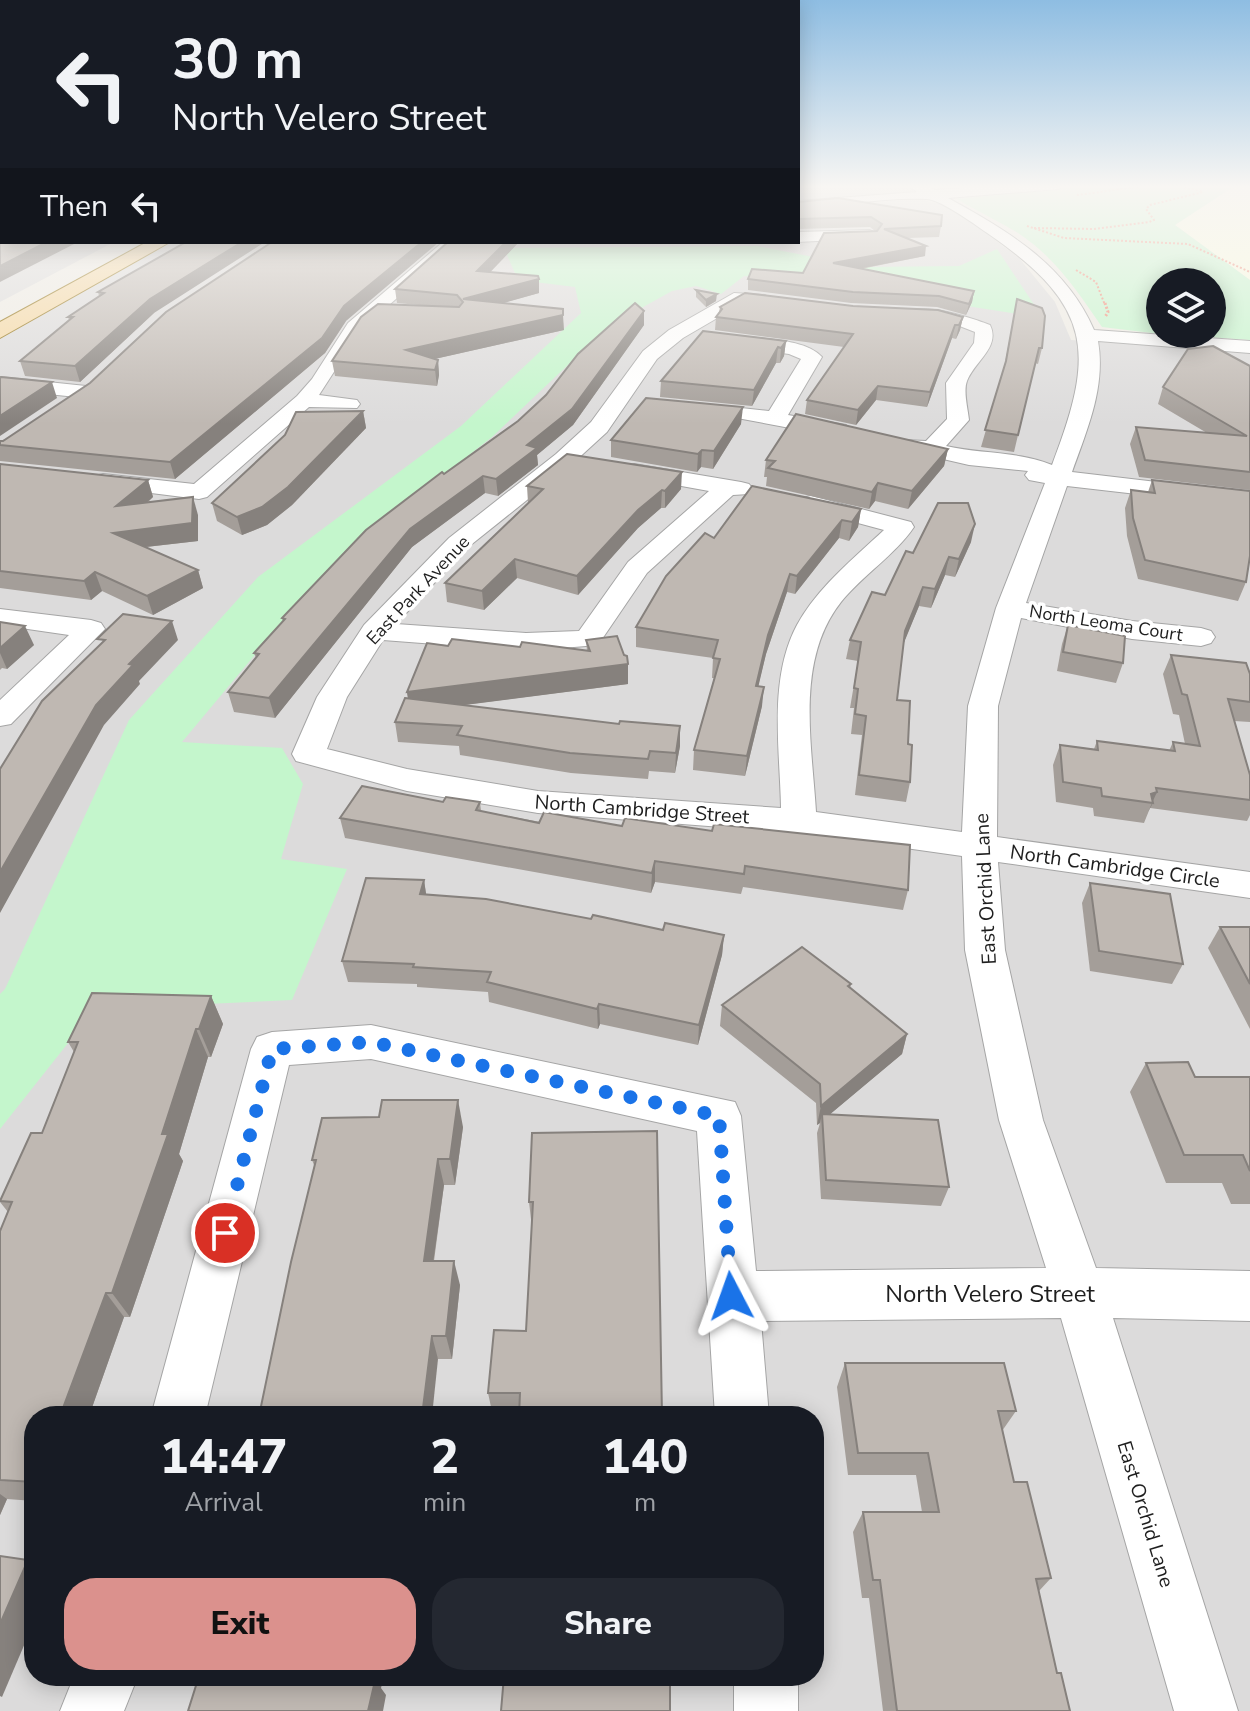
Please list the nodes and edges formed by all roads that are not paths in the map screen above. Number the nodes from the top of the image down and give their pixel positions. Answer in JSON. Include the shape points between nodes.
{"nodes":[{"id":1,"x":80,"y":265,"type":"edge"},
{"id":2,"x":120,"y":265,"type":"edge"},
{"id":3,"x":425,"y":265,"type":"edge"},
{"id":4,"x":1037,"y":265,"type":"edge"},
{"id":5,"x":27,"y":293,"type":"dead end"},
{"id":6,"x":783,"y":302,"type":"edge"},
{"id":7,"x":374,"y":309,"type":"junction"},
{"id":8,"x":405,"y":312,"type":"edge"},
{"id":9,"x":894,"y":314,"type":"edge"},
{"id":10,"x":0,"y":331,"type":"edge"},
{"id":11,"x":676,"y":334,"type":"junction"},
{"id":12,"x":1088,"y":335,"type":"junction"},
{"id":13,"x":1250,"y":347,"type":"edge"},
{"id":14,"x":0,"y":383,"type":"edge"},
{"id":15,"x":304,"y":400,"type":"junction"},
{"id":16,"x":616,"y":402,"type":"junction"},
{"id":17,"x":350,"y":404,"type":"dead end"},
{"id":18,"x":646,"y":405,"type":"edge"},
{"id":19,"x":65,"y":407,"type":"edge"},
{"id":20,"x":676,"y":407,"type":"edge"},
{"id":21,"x":775,"y":418,"type":"junction"},
{"id":22,"x":859,"y":434,"type":"edge"},
{"id":23,"x":888,"y":440,"type":"edge"},
{"id":24,"x":931,"y":449,"type":"junction"},
{"id":25,"x":564,"y":459,"type":"junction"},
{"id":26,"x":1058,"y":476,"type":"junction"},
{"id":27,"x":76,"y":478,"type":"edge"},
{"id":28,"x":728,"y":487,"type":"junction"},
{"id":29,"x":760,"y":493,"type":"edge"},
{"id":30,"x":791,"y":499,"type":"edge"},
{"id":31,"x":1250,"y":500,"type":"edge"},
{"id":32,"x":1010,"y":608,"type":"junction"},
{"id":33,"x":0,"y":617,"type":"edge"},
{"id":34,"x":374,"y":631,"type":"junction"},
{"id":35,"x":1201,"y":637,"type":"dead end"},
{"id":36,"x":0,"y":717,"type":"edge"},
{"id":37,"x":308,"y":754,"type":"joint"},
{"id":38,"x":799,"y":821,"type":"junction"},
{"id":39,"x":979,"y":847,"type":"junction"},
{"id":40,"x":1250,"y":885,"type":"edge"},
{"id":41,"x":1079,"y":1293,"type":"junction"},
{"id":42,"x":731,"y":1296,"type":"junction"},
{"id":43,"x":1250,"y":1296,"type":"edge"},
{"id":44,"x":181,"y":1406,"type":"edge"},
{"id":45,"x":741,"y":1406,"type":"edge"},
{"id":46,"x":102,"y":1686,"type":"edge"},
{"id":47,"x":766,"y":1686,"type":"edge"},
{"id":48,"x":92,"y":1711,"type":"edge"},
{"id":49,"x":766,"y":1711,"type":"edge"},
{"id":50,"x":1206,"y":1711,"type":"edge"}],
"edges":[{"from":1,"to":5,"type":"main road"},
{"from":2,"to":10,"type":"main road"},
{"from":3,"to":7,"type":"street"},
{"from":4,"to":12,"type":"street","name":"East Orchid Lane","via":[[1071,303]]},
{"from":6,"to":11,"type":"street","name":"East Park Avenue","via":[[740,297]]},
{"from":7,"to":8,"type":"street"},
{"from":7,"to":15,"type":"street","via":[[354,327]]},
{"from":9,"to":24,"type":"street","via":[[937,315],[984,329],[983,343],[956,383],[958,420]]},
{"from":11,"to":16,"type":"street","name":"East Park Avenue","via":[[650,355]]},
{"from":11,"to":21,"type":"street","via":[[793,349],[812,357]]},
{"from":12,"to":13,"type":"street"},
{"from":12,"to":26,"type":"street","name":"East Orchid Lane","via":[[1088,388]]},
{"from":14,"to":19,"type":"street","via":[[91,387]]},
{"from":15,"to":17,"type":"street"},
{"from":15,"to":27,"type":"street","via":[[199,492]]},
{"from":16,"to":18,"type":"street"},
{"from":16,"to":25,"type":"street","name":"East Park Avenue","via":[[599,427]]},
{"from":20,"to":21,"type":"street"},
{"from":21,"to":22,"type":"street"},
{"from":23,"to":24,"type":"street"},
{"from":24,"to":26,"type":"street","via":[[984,467]]},
{"from":25,"to":28,"type":"street"},
{"from":25,"to":34,"type":"street","name":"East Park Avenue","via":[[458,543]]},
{"from":26,"to":31,"type":"street"},
{"from":26,"to":32,"type":"street","name":"East Orchid Lane"},
{"from":28,"to":29,"type":"street"},
{"from":28,"to":34,"type":"street","via":[[637,568],[588,639],[526,642]]},
{"from":30,"to":38,"type":"street","via":[[902,527],[836,590],[810,628],[796,672]]},
{"from":32,"to":35,"type":"street","name":"North Leoma Court"},
{"from":32,"to":39,"type":"street","name":"East Orchid Lane","via":[[983,706]]},
{"from":33,"to":36,"type":"street","via":[[91,629]]},
{"from":34,"to":37,"type":"street","name":"East Park Avenue","via":[[332,697]]},
{"from":37,"to":38,"type":"street","name":"North Cambridge Street","via":[[407,780],[538,802]]},
{"from":38,"to":39,"type":"street","name":"North Cambridge Street"},
{"from":39,"to":40,"type":"street","name":"North Cambridge Circle"},
{"from":39,"to":41,"type":"street","name":"East Orchid Lane","via":[[985,950],[1021,1120]]},
{"from":41,"to":42,"type":"street","name":"North Velero Street"},
{"from":41,"to":43,"type":"street","name":"North Velero Street"},
{"from":41,"to":50,"type":"street","name":"East Orchid Lane"},
{"from":42,"to":44,"type":"street","via":[[719,1116],[371,1042],[272,1049]]},
{"from":42,"to":45,"type":"street"},
{"from":46,"to":48,"type":"street"},
{"from":47,"to":49,"type":"street"}]}
